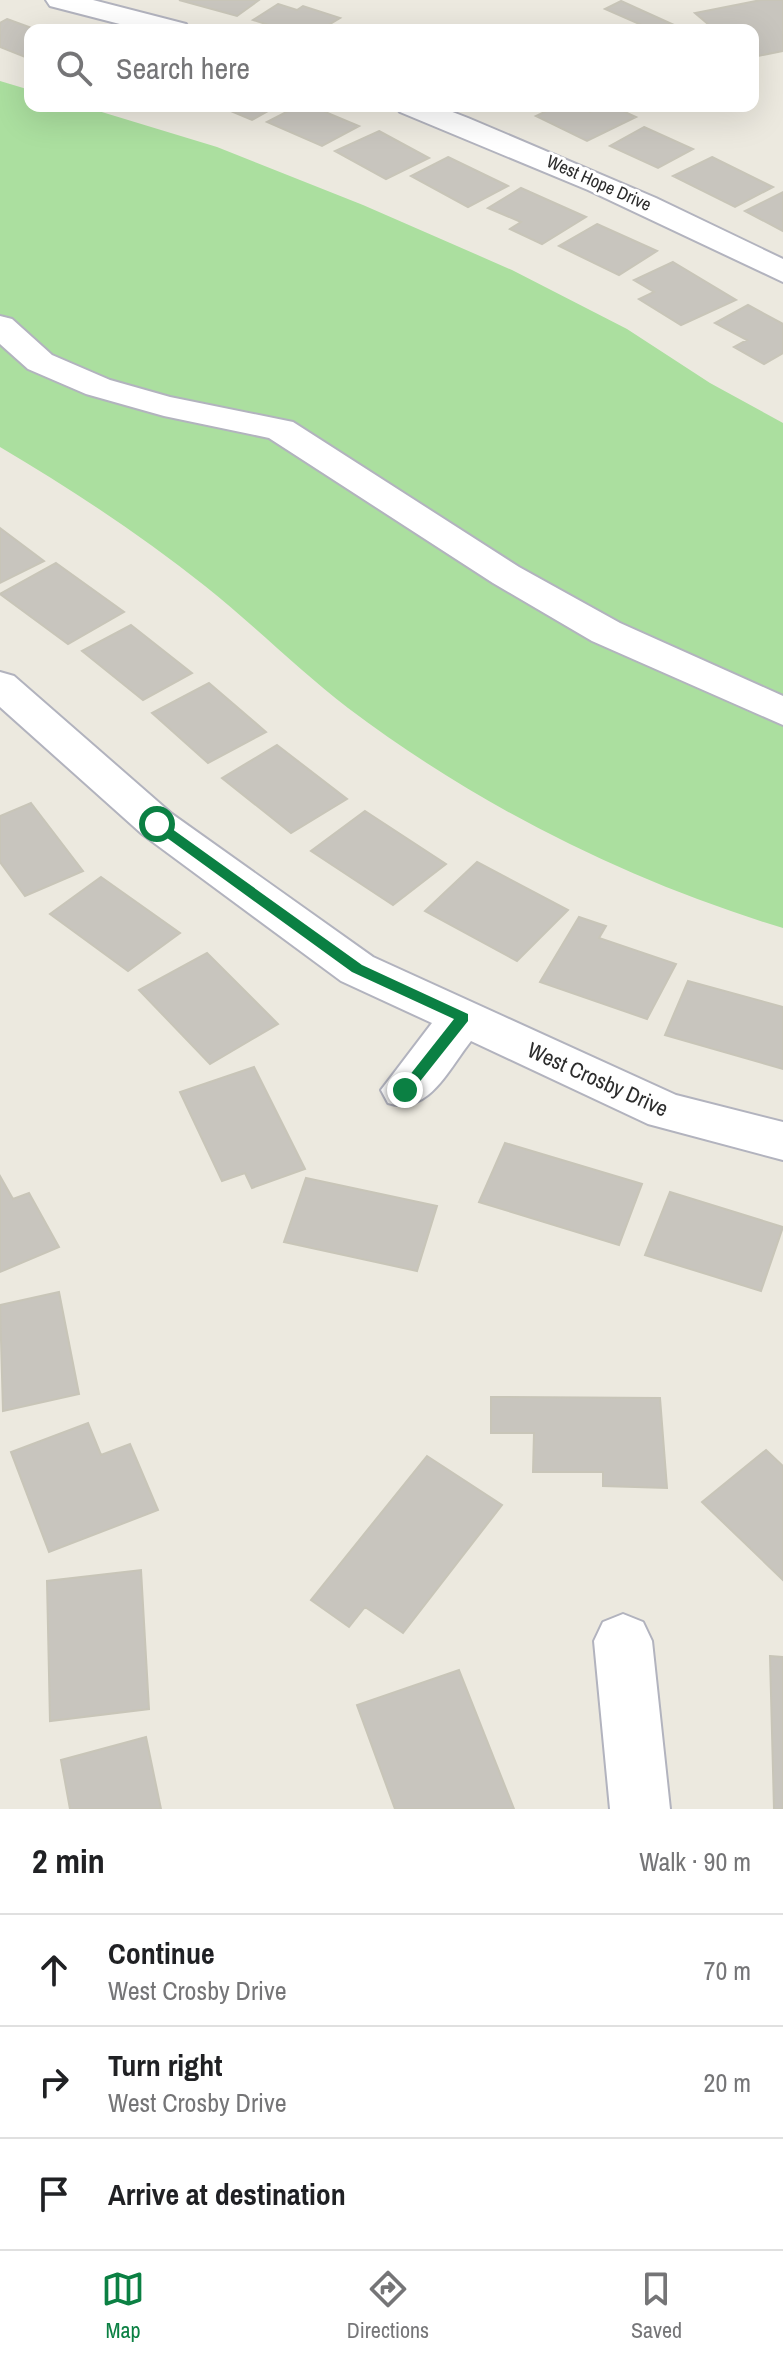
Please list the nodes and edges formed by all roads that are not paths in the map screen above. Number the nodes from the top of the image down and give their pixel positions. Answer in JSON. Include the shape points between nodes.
{"nodes":[{"id":1,"x":60,"y":0,"type":"edge"},
{"id":2,"x":153,"y":24,"type":"edge"},
{"id":3,"x":425,"y":112,"type":"edge"},
{"id":4,"x":783,"y":272,"type":"edge"},
{"id":5,"x":0,"y":326,"type":"edge"},
{"id":6,"x":0,"y":685,"type":"edge"},
{"id":7,"x":783,"y":712,"type":"edge"},
{"id":8,"x":463,"y":1018,"type":"junction"},
{"id":9,"x":405,"y":1090,"type":"dead end"},
{"id":10,"x":783,"y":1141,"type":"edge"},
{"id":11,"x":623,"y":1641,"type":"dead end"},
{"id":12,"x":640,"y":1809,"type":"edge"}],
"edges":[{"from":1,"to":2,"type":"street"},
{"from":3,"to":4,"type":"street","name":"West Hope Drive","via":[[558,164]]},
{"from":5,"to":7,"type":"street","via":[[40,362],[98,387],[280,430],[506,575],[606,632]]},
{"from":6,"to":8,"type":"street","name":"West Crosby Drive","via":[[157,824],[357,969]]},
{"from":8,"to":9,"type":"street"},
{"from":8,"to":10,"type":"street","name":"West Crosby Drive","via":[[665,1111]]},
{"from":11,"to":12,"type":"street"}]}
